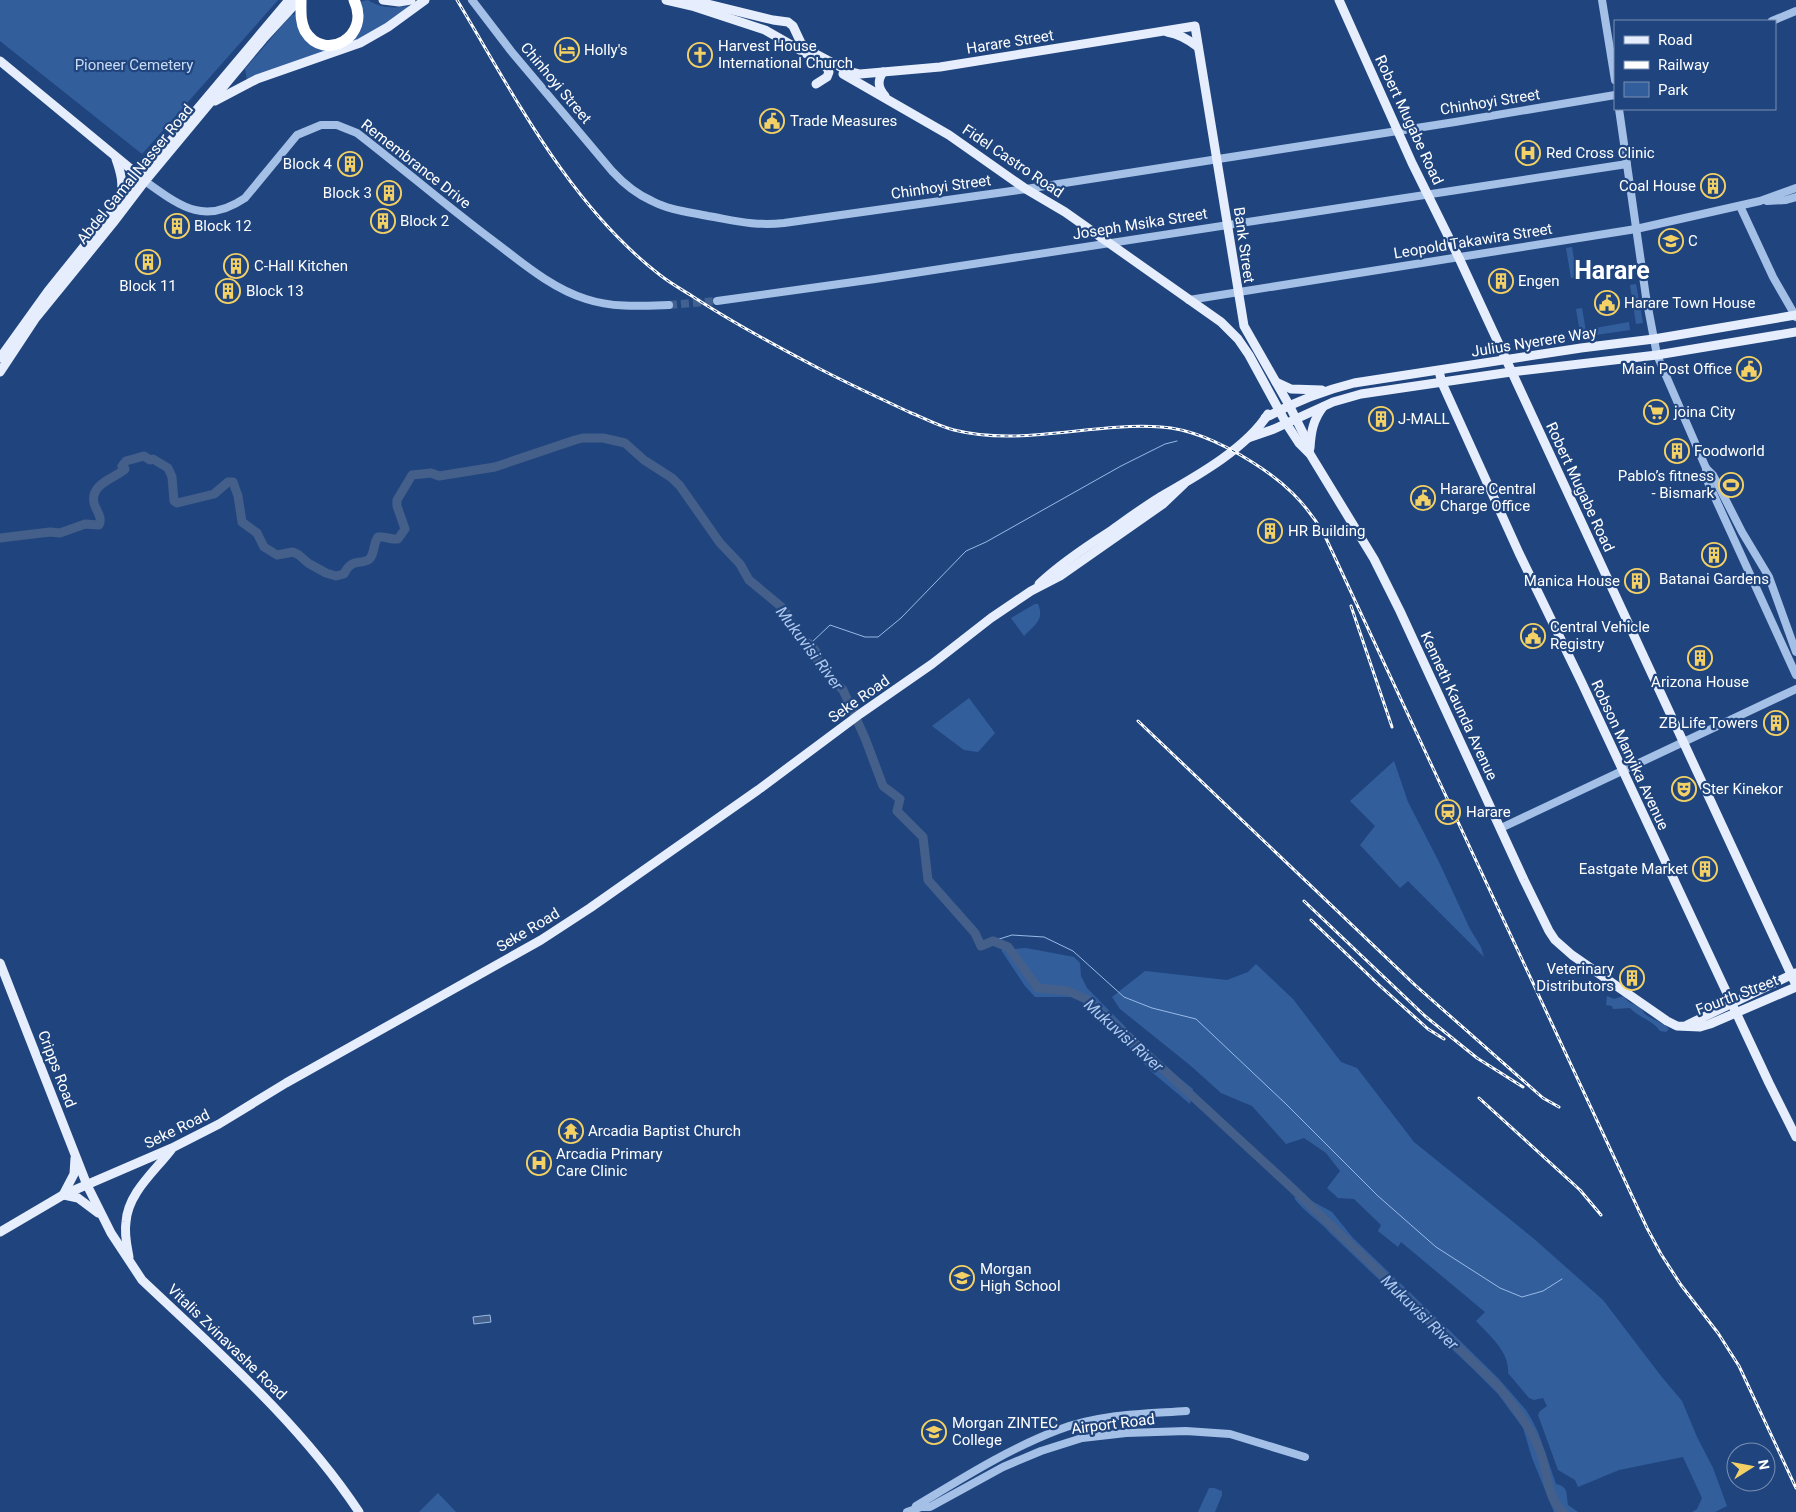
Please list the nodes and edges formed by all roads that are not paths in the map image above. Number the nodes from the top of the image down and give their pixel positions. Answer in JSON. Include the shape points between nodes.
{"nodes":[{"id":1,"x":289,"y":0,"type":"edge"},
{"id":2,"x":300,"y":0,"type":"edge"},
{"id":3,"x":354,"y":0,"type":"edge"},
{"id":4,"x":383,"y":0,"type":"edge"},
{"id":5,"x":411,"y":0,"type":"edge"},
{"id":6,"x":425,"y":0,"type":"edge"},
{"id":7,"x":666,"y":0,"type":"edge"},
{"id":8,"x":691,"y":0,"type":"edge"},
{"id":9,"x":1339,"y":0,"type":"edge"},
{"id":10,"x":1602,"y":0,"type":"edge"},
{"id":11,"x":474,"y":3,"type":"edge"},
{"id":12,"x":1796,"y":11,"type":"edge"},
{"id":13,"x":1774,"y":20,"type":"edge"},
{"id":14,"x":782,"y":22,"type":"junction"},
{"id":15,"x":1163,"y":31,"type":"junction"},
{"id":16,"x":796,"y":34,"type":"junction"},
{"id":17,"x":776,"y":35,"type":"junction"},
{"id":18,"x":786,"y":42,"type":"junction"},
{"id":19,"x":1198,"y":47,"type":"junction"},
{"id":20,"x":816,"y":59,"type":"junction"},
{"id":21,"x":0,"y":61,"type":"edge"},
{"id":22,"x":883,"y":72,"type":"junction"},
{"id":23,"x":1614,"y":74,"type":"edge"},
{"id":24,"x":816,"y":84,"type":"dead end"},
{"id":25,"x":1614,"y":94,"type":"edge"},
{"id":26,"x":885,"y":96,"type":"junction"},
{"id":27,"x":210,"y":104,"type":"junction"},
{"id":28,"x":1619,"y":110,"type":"edge"},
{"id":29,"x":1398,"y":130,"type":"junction"},
{"id":30,"x":116,"y":159,"type":"junction"},
{"id":31,"x":1217,"y":159,"type":"junction"},
{"id":32,"x":1627,"y":164,"type":"junction"},
{"id":33,"x":142,"y":179,"type":"junction"},
{"id":34,"x":1796,"y":188,"type":"edge"},
{"id":35,"x":1026,"y":189,"type":"junction"},
{"id":36,"x":1428,"y":194,"type":"junction"},
{"id":37,"x":1796,"y":197,"type":"edge"},
{"id":38,"x":1760,"y":201,"type":"junction"},
{"id":39,"x":118,"y":204,"type":"junction"},
{"id":40,"x":1740,"y":206,"type":"junction"},
{"id":41,"x":1227,"y":225,"type":"junction"},
{"id":42,"x":1636,"y":229,"type":"junction"},
{"id":43,"x":1110,"y":244,"type":"junction"},
{"id":44,"x":1459,"y":258,"type":"junction"},
{"id":45,"x":1237,"y":292,"type":"junction"},
{"id":46,"x":1189,"y":300,"type":"junction"},
{"id":47,"x":717,"y":301,"type":"tunnel mouth"},
{"id":48,"x":669,"y":305,"type":"tunnel mouth"},
{"id":49,"x":1796,"y":316,"type":"edge"},
{"id":50,"x":1796,"y":332,"type":"edge"},
{"id":51,"x":1654,"y":339,"type":"junction"},
{"id":52,"x":1657,"y":355,"type":"junction"},
{"id":53,"x":0,"y":358,"type":"edge"},
{"id":54,"x":1505,"y":359,"type":"junction"},
{"id":55,"x":1439,"y":371,"type":"junction"},
{"id":56,"x":0,"y":372,"type":"edge"},
{"id":57,"x":1511,"y":372,"type":"junction"},
{"id":58,"x":1276,"y":382,"type":"junction"},
{"id":59,"x":1442,"y":383,"type":"junction"},
{"id":60,"x":1327,"y":390,"type":"junction"},
{"id":61,"x":1272,"y":397,"type":"junction"},
{"id":62,"x":1289,"y":405,"type":"junction"},
{"id":63,"x":1324,"y":406,"type":"junction"},
{"id":64,"x":1279,"y":410,"type":"junction"},
{"id":65,"x":1265,"y":418,"type":"junction"},
{"id":66,"x":1295,"y":419,"type":"junction"},
{"id":67,"x":1286,"y":423,"type":"junction"},
{"id":68,"x":1274,"y":429,"type":"junction"},
{"id":69,"x":1295,"y":436,"type":"junction"},
{"id":70,"x":1248,"y":438,"type":"junction"},
{"id":71,"x":1310,"y":454,"type":"junction"},
{"id":72,"x":1706,"y":468,"type":"junction"},
{"id":73,"x":1796,"y":652,"type":"edge"},
{"id":74,"x":1796,"y":675,"type":"edge"},
{"id":75,"x":1796,"y":689,"type":"edge"},
{"id":76,"x":1684,"y":744,"type":"junction"},
{"id":77,"x":1622,"y":771,"type":"junction"},
{"id":78,"x":1501,"y":828,"type":"junction"},
{"id":79,"x":0,"y":963,"type":"edge"},
{"id":80,"x":1793,"y":974,"type":"edge"},
{"id":81,"x":1796,"y":986,"type":"edge"},
{"id":82,"x":1731,"y":1003,"type":"junction"},
{"id":83,"x":1735,"y":1012,"type":"junction"},
{"id":84,"x":1687,"y":1025,"type":"junction"},
{"id":85,"x":1796,"y":1137,"type":"edge"},
{"id":86,"x":172,"y":1148,"type":"junction"},
{"id":87,"x":76,"y":1156,"type":"junction"},
{"id":88,"x":87,"y":1185,"type":"junction"},
{"id":89,"x":63,"y":1195,"type":"junction"},
{"id":90,"x":102,"y":1216,"type":"junction"},
{"id":91,"x":0,"y":1232,"type":"edge"},
{"id":92,"x":130,"y":1262,"type":"junction"},
{"id":93,"x":1186,"y":1411,"type":"dead end"},
{"id":94,"x":1304,"y":1457,"type":"dead end"},
{"id":95,"x":359,"y":1512,"type":"edge"},
{"id":96,"x":907,"y":1512,"type":"edge"}],
"edges":[{"from":1,"to":33,"type":"main road","name":"Abdel Gamal Nasser Road"},
{"from":2,"to":3,"type":"highway","via":[[306,32],[319,42],[335,45],[347,40],[358,24]]},
{"from":2,"to":27,"type":"main road","name":"Abdel Gamal Nasser Road"},
{"from":4,"to":5,"type":"main road"},
{"from":6,"to":27,"type":"main road","via":[[360,43],[257,78]]},
{"from":7,"to":17,"type":"main road","name":"Fidel Castro Road"},
{"from":8,"to":14,"type":"main road"},
{"from":9,"to":29,"type":"main road","name":"Robert Mugabe Road"},
{"from":10,"to":23,"type":"street"},
{"from":11,"to":35,"type":"street","name":"Chinhoyi Street","via":[[510,51],[612,171],[628,187],[654,203],[746,224],[765,225]]},
{"from":12,"to":13,"type":"street"},
{"from":14,"to":16,"type":"main road","via":[[791,24]]},
{"from":14,"to":17,"type":"main road"},
{"from":15,"to":19,"type":"main road","via":[[1188,39]]},
{"from":15,"to":19,"type":"main road","name":"Bank Street","via":[[1195,26]]},
{"from":15,"to":22,"type":"main road","name":"Harare Street","via":[[940,67]]},
{"from":16,"to":18,"type":"main road"},
{"from":16,"to":22,"type":"main road","name":"Harare Street","via":[[812,52],[848,71],[860,74]]},
{"from":17,"to":18,"type":"main road","name":"Fidel Castro Road"},
{"from":18,"to":20,"type":"main road","name":"Fidel Castro Road"},
{"from":19,"to":31,"type":"main road","name":"Bank Street"},
{"from":20,"to":24,"type":"main road","via":[[829,72]]},
{"from":20,"to":26,"type":"main road","name":"Fidel Castro Road"},
{"from":21,"to":30,"type":"main road","name":"Remembrance Drive"},
{"from":22,"to":26,"type":"main road","via":[[878,84]]},
{"from":25,"to":29,"type":"street","name":"Chinhoyi Street"},
{"from":26,"to":35,"type":"main road","name":"Fidel Castro Road","via":[[949,135]]},
{"from":27,"to":33,"type":"main road","name":"Abdel Gamal Nasser Road"},
{"from":28,"to":32,"type":"street"},
{"from":29,"to":31,"type":"street","name":"Chinhoyi Street"},
{"from":29,"to":36,"type":"main road","name":"Robert Mugabe Road"},
{"from":30,"to":33,"type":"main road","name":"Remembrance Drive"},
{"from":30,"to":39,"type":"main road","via":[[123,190]]},
{"from":31,"to":35,"type":"street","name":"Chinhoyi Street"},
{"from":31,"to":41,"type":"main road","name":"Bank Street"},
{"from":32,"to":36,"type":"street","name":"Joseph Msika Street"},
{"from":32,"to":42,"type":"street"},
{"from":33,"to":39,"type":"main road","name":"Abdel Gamal Nasser Road"},
{"from":33,"to":48,"type":"street","name":"Remembrance Drive","via":[[187,209],[201,212],[221,210],[244,198],[296,135],[321,125],[337,125],[357,133],[475,228],[566,292],[603,303],[638,307]]},
{"from":33,"to":56,"type":"main road","name":"Abdel Gamal Nasser Road","via":[[113,223],[36,319]]},
{"from":34,"to":38,"type":"street","name":"Leopold Takawira Street"},
{"from":35,"to":43,"type":"main road","name":"Fidel Castro Road"},
{"from":36,"to":41,"type":"street","name":"Joseph Msika Street"},
{"from":36,"to":44,"type":"main road","name":"Robert Mugabe Road"},
{"from":37,"to":38,"type":"street","name":"Leopold Takawira Street"},
{"from":38,"to":40,"type":"street","name":"Leopold Takawira Street"},
{"from":39,"to":53,"type":"main road","name":"Abdel Gamal Nasser Road","via":[[48,291]]},
{"from":40,"to":42,"type":"street","name":"Leopold Takawira Street"},
{"from":40,"to":49,"type":"street","via":[[1773,277]]},
{"from":41,"to":43,"type":"street","name":"Joseph Msika Street"},
{"from":41,"to":45,"type":"main road","name":"Bank Street"},
{"from":42,"to":44,"type":"street","name":"Leopold Takawira Street"},
{"from":42,"to":51,"type":"street"},
{"from":43,"to":46,"type":"main road","name":"Fidel Castro Road"},
{"from":43,"to":47,"type":"street","name":"Joseph Msika Street"},
{"from":44,"to":45,"type":"street","name":"Leopold Takawira Street"},
{"from":44,"to":54,"type":"main road","name":"Robert Mugabe Road"},
{"from":45,"to":46,"type":"street","name":"Leopold Takawira Street"},
{"from":45,"to":58,"type":"main road","name":"Bank Street","via":[[1244,326]]},
{"from":46,"to":61,"type":"main road","name":"Fidel Castro Road","via":[[1238,338]]},
{"from":49,"to":51,"type":"main road","name":"Julius Nyerere Way"},
{"from":50,"to":52,"type":"main road","name":"Julius Nyerere Way"},
{"from":51,"to":52,"type":"street"},
{"from":51,"to":54,"type":"main road","name":"Julius Nyerere Way"},
{"from":52,"to":57,"type":"main road","name":"Julius Nyerere Way"},
{"from":52,"to":72,"type":"street"},
{"from":54,"to":55,"type":"main road","name":"Julius Nyerere Way"},
{"from":54,"to":57,"type":"main road","name":"Robert Mugabe Road"},
{"from":55,"to":59,"type":"main road","name":"Robson Manyika Avenue"},
{"from":55,"to":60,"type":"main road","name":"Julius Nyerere Way"},
{"from":57,"to":59,"type":"main road","name":"Julius Nyerere Way"},
{"from":57,"to":76,"type":"main road","name":"Robert Mugabe Road"},
{"from":58,"to":60,"type":"main road","via":[[1291,389]]},
{"from":58,"to":62,"type":"main road","name":"Bank Street"},
{"from":59,"to":63,"type":"main road","name":"Julius Nyerere Way","via":[[1361,394]]},
{"from":59,"to":77,"type":"main road","name":"Robson Manyika Avenue"},
{"from":60,"to":62,"type":"main road","name":"Julius Nyerere Way"},
{"from":61,"to":64,"type":"main road","name":"Fidel Castro Road"},
{"from":61,"to":65,"type":"main road","via":[[1272,407]]},
{"from":62,"to":64,"type":"main road","name":"Julius Nyerere Way"},
{"from":62,"to":66,"type":"main road","name":"Bank Street"},
{"from":63,"to":66,"type":"main road","name":"Julius Nyerere Way"},
{"from":63,"to":71,"type":"main road","via":[[1312,428]]},
{"from":64,"to":65,"type":"main road","name":"Julius Nyerere Way"},
{"from":64,"to":67,"type":"main road","name":"Fidel Castro Road"},
{"from":65,"to":70,"type":"main road"},
{"from":66,"to":67,"type":"main road","name":"Julius Nyerere Way"},
{"from":66,"to":71,"type":"main road","name":"Bank Street"},
{"from":67,"to":68,"type":"main road","name":"Julius Nyerere Way"},
{"from":67,"to":69,"type":"main road","name":"Fidel Castro Road"},
{"from":68,"to":69,"type":"main road"},
{"from":68,"to":70,"type":"main road","name":"Julius Nyerere Way"},
{"from":69,"to":71,"type":"main road","name":"Fidel Castro Road"},
{"from":70,"to":86,"type":"main road","name":"Seke Road","via":[[1184,484],[1163,504],[1060,576],[992,618],[766,784],[541,940],[286,1083],[220,1124]]},
{"from":71,"to":78,"type":"main road","name":"Kenneth Kaunda Avenue","via":[[1400,611]]},
{"from":72,"to":73,"type":"street","via":[[1769,576]]},
{"from":72,"to":74,"type":"street","via":[[1706,478]]},
{"from":75,"to":76,"type":"street"},
{"from":76,"to":77,"type":"street"},
{"from":76,"to":80,"type":"main road","name":"Robert Mugabe Road"},
{"from":77,"to":78,"type":"street"},
{"from":77,"to":82,"type":"main road","name":"Robson Manyika Avenue"},
{"from":78,"to":84,"type":"main road","name":"Kenneth Kaunda Avenue","via":[[1534,903],[1555,940],[1667,1021],[1677,1026]]},
{"from":79,"to":87,"type":"main road","name":"Cripps Road"},
{"from":80,"to":81,"type":"main road","name":"Robert Mugabe Road"},
{"from":80,"to":82,"type":"main road"},
{"from":81,"to":83,"type":"main road","name":"Fourth Street"},
{"from":82,"to":83,"type":"main road","name":"Robson Manyika Avenue"},
{"from":82,"to":84,"type":"main road"},
{"from":83,"to":84,"type":"main road","name":"Fourth Street","via":[[1700,1026]]},
{"from":83,"to":85,"type":"main road","name":"Robson Manyika Avenue"},
{"from":86,"to":88,"type":"main road","name":"Seke Road"},
{"from":86,"to":92,"type":"main road","via":[[142,1185],[128,1210],[126,1235]]},
{"from":87,"to":88,"type":"main road","name":"Cripps Road"},
{"from":87,"to":89,"type":"main road","via":[[74,1174]]},
{"from":88,"to":89,"type":"main road","name":"Seke Road"},
{"from":88,"to":90,"type":"main road","name":"Vitalis Zvinavashe Road"},
{"from":89,"to":90,"type":"main road","via":[[84,1201]]},
{"from":89,"to":91,"type":"main road","name":"Seke Road"},
{"from":90,"to":92,"type":"main road","name":"Vitalis Zvinavashe Road"},
{"from":92,"to":95,"type":"main road","name":"Vitalis Zvinavashe Road","via":[[142,1280],[272,1403]]},
{"from":93,"to":96,"type":"street","name":"Airport Road","via":[[1134,1414],[1059,1429],[1011,1451]]},
{"from":94,"to":96,"type":"street","name":"Airport Road","via":[[1230,1434],[1186,1431],[1082,1438],[1010,1464],[930,1507]]}]}
